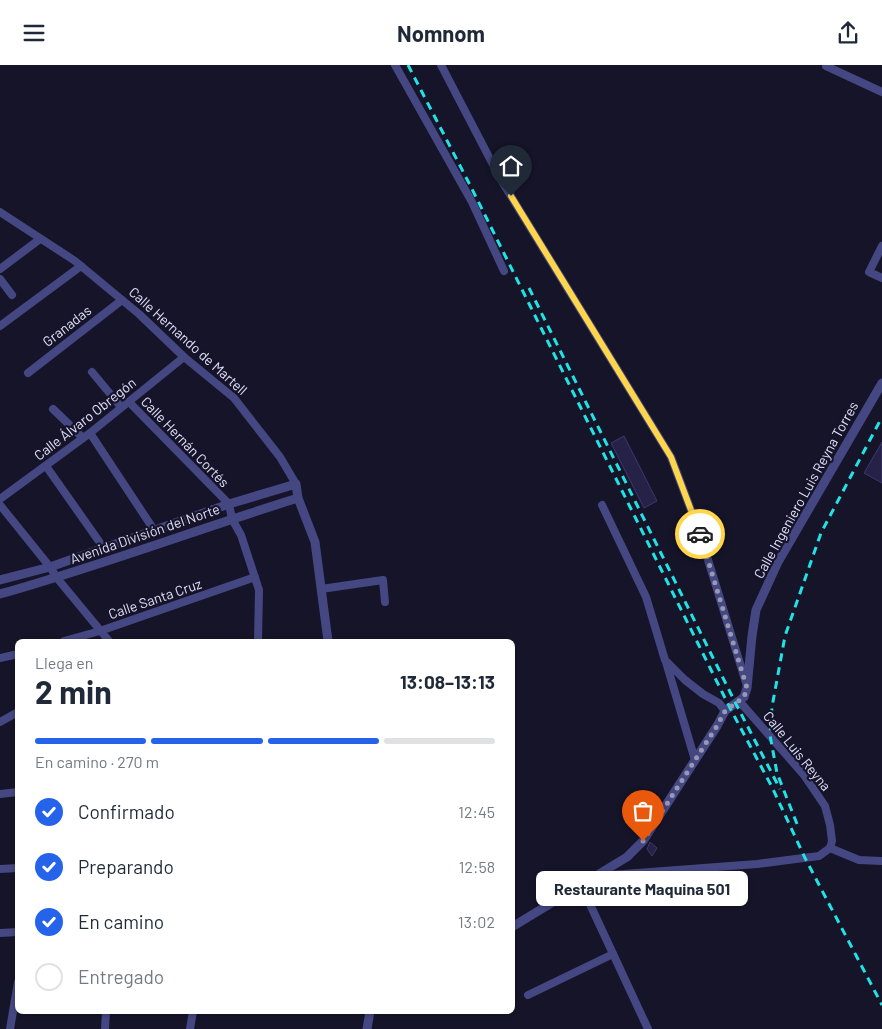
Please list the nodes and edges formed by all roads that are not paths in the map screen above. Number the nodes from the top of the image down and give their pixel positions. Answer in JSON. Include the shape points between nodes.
{"nodes":[{"id":1,"x":396,"y":65,"type":"edge"},
{"id":2,"x":441,"y":65,"type":"edge"},
{"id":3,"x":826,"y":66,"type":"dead end"},
{"id":4,"x":882,"y":92,"type":"edge"},
{"id":5,"x":0,"y":212,"type":"edge"},
{"id":6,"x":40,"y":239,"type":"junction"},
{"id":7,"x":882,"y":246,"type":"edge"},
{"id":8,"x":80,"y":266,"type":"junction"},
{"id":9,"x":0,"y":269,"type":"edge"},
{"id":10,"x":504,"y":271,"type":"dead end"},
{"id":11,"x":0,"y":279,"type":"edge"},
{"id":12,"x":882,"y":279,"type":"edge"},
{"id":13,"x":12,"y":295,"type":"dead end"},
{"id":14,"x":122,"y":300,"type":"junction"},
{"id":15,"x":0,"y":326,"type":"edge"},
{"id":16,"x":184,"y":357,"type":"junction"},
{"id":17,"x":92,"y":372,"type":"dead end"},
{"id":18,"x":28,"y":373,"type":"dead end"},
{"id":19,"x":882,"y":383,"type":"edge"},
{"id":20,"x":129,"y":402,"type":"junction"},
{"id":21,"x":121,"y":407,"type":"junction"},
{"id":22,"x":53,"y":409,"type":"dead end"},
{"id":23,"x":90,"y":433,"type":"junction"},
{"id":24,"x":83,"y":438,"type":"junction"},
{"id":25,"x":46,"y":466,"type":"junction"},
{"id":26,"x":296,"y":485,"type":"junction"},
{"id":27,"x":298,"y":498,"type":"junction"},
{"id":28,"x":0,"y":499,"type":"edge"},
{"id":29,"x":229,"y":504,"type":"junction"},
{"id":30,"x":0,"y":505,"type":"edge"},
{"id":31,"x":602,"y":505,"type":"dead end"},
{"id":32,"x":232,"y":519,"type":"junction"},
{"id":33,"x":154,"y":531,"type":"junction"},
{"id":34,"x":102,"y":547,"type":"junction"},
{"id":35,"x":50,"y":567,"type":"junction"},
{"id":36,"x":255,"y":577,"type":"junction"},
{"id":37,"x":57,"y":578,"type":"junction"},
{"id":38,"x":0,"y":579,"type":"edge"},
{"id":39,"x":321,"y":589,"type":"junction"},
{"id":40,"x":0,"y":594,"type":"edge"},
{"id":41,"x":385,"y":602,"type":"dead end"},
{"id":42,"x":100,"y":631,"type":"junction"},
{"id":43,"x":71,"y":639,"type":"edge"},
{"id":44,"x":107,"y":639,"type":"edge"},
{"id":45,"x":258,"y":639,"type":"edge"},
{"id":46,"x":328,"y":639,"type":"edge"},
{"id":47,"x":15,"y":655,"type":"edge"},
{"id":48,"x":0,"y":658,"type":"edge"},
{"id":49,"x":666,"y":660,"type":"junction"},
{"id":50,"x":747,"y":688,"type":"junction"},
{"id":51,"x":740,"y":702,"type":"junction"},
{"id":52,"x":725,"y":711,"type":"junction"},
{"id":53,"x":15,"y":714,"type":"edge"},
{"id":54,"x":0,"y":722,"type":"edge"},
{"id":55,"x":695,"y":761,"type":"junction"},
{"id":56,"x":15,"y":792,"type":"edge"},
{"id":57,"x":0,"y":794,"type":"edge"},
{"id":58,"x":830,"y":848,"type":"junction"},
{"id":59,"x":882,"y":861,"type":"edge"},
{"id":60,"x":15,"y":867,"type":"edge"},
{"id":61,"x":0,"y":869,"type":"edge"},
{"id":62,"x":597,"y":877,"type":"junction"},
{"id":63,"x":581,"y":885,"type":"junction"},
{"id":64,"x":515,"y":925,"type":"edge"},
{"id":65,"x":15,"y":931,"type":"edge"},
{"id":66,"x":0,"y":933,"type":"edge"},
{"id":67,"x":613,"y":954,"type":"junction"},
{"id":68,"x":528,"y":995,"type":"dead end"},
{"id":69,"x":15,"y":1000,"type":"edge"},
{"id":70,"x":106,"y":1014,"type":"edge"},
{"id":71,"x":192,"y":1014,"type":"edge"},
{"id":72,"x":371,"y":1014,"type":"edge"},
{"id":73,"x":10,"y":1029,"type":"edge"},
{"id":74,"x":105,"y":1029,"type":"edge"},
{"id":75,"x":190,"y":1029,"type":"edge"},
{"id":76,"x":367,"y":1029,"type":"edge"},
{"id":77,"x":648,"y":1029,"type":"edge"}],
"edges":[{"from":1,"to":10,"type":"street","via":[[472,202]]},
{"from":2,"to":50,"type":"street","via":[[501,180],[671,457],[700,534]]},
{"from":3,"to":4,"type":"street"},
{"from":5,"to":6,"type":"street","name":"Calle Hernando de Martell"},
{"from":6,"to":8,"type":"street","name":"Calle Hernando de Martell"},
{"from":6,"to":9,"type":"street"},
{"from":7,"to":12,"type":"street","via":[[869,272]]},
{"from":8,"to":14,"type":"street","name":"Calle Hernando de Martell"},
{"from":8,"to":15,"type":"street"},
{"from":11,"to":13,"type":"street"},
{"from":14,"to":16,"type":"street","name":"Calle Hernando de Martell"},
{"from":14,"to":18,"type":"street","name":"Granadas"},
{"from":16,"to":20,"type":"street","name":"Calle Álvaro Obregón"},
{"from":16,"to":26,"type":"street","name":"Calle Hernando de Martell","via":[[234,399],[280,457]]},
{"from":17,"to":21,"type":"street"},
{"from":19,"to":50,"type":"street","name":"Calle Ingeniero Luis Reyna Torres","via":[[778,562],[756,610]]},
{"from":20,"to":21,"type":"street","name":"Calle Álvaro Obregón"},
{"from":20,"to":29,"type":"street","name":"Calle Hernán Cortés"},
{"from":21,"to":23,"type":"street","name":"Calle Álvaro Obregón"},
{"from":22,"to":24,"type":"street"},
{"from":23,"to":24,"type":"street","name":"Calle Álvaro Obregón"},
{"from":23,"to":33,"type":"street"},
{"from":24,"to":25,"type":"street","name":"Calle Álvaro Obregón"},
{"from":25,"to":28,"type":"street","name":"Calle Álvaro Obregón"},
{"from":25,"to":34,"type":"street"},
{"from":26,"to":27,"type":"street","name":"Calle Hernando de Martell"},
{"from":26,"to":29,"type":"street","name":"Avenida División del Norte"},
{"from":27,"to":32,"type":"street","name":"Avenida División del Norte"},
{"from":27,"to":39,"type":"street","name":"Calle Hernando de Martell","via":[[315,542]]},
{"from":29,"to":32,"type":"street","name":"Calle Hernán Cortés"},
{"from":29,"to":33,"type":"street","name":"Avenida División del Norte"},
{"from":30,"to":35,"type":"street"},
{"from":31,"to":49,"type":"street","via":[[646,597]]},
{"from":32,"to":36,"type":"street","name":"Calle Hernán Cortés"},
{"from":32,"to":37,"type":"street","name":"Avenida División del Norte"},
{"from":33,"to":34,"type":"street","name":"Avenida División del Norte"},
{"from":34,"to":35,"type":"street","name":"Avenida División del Norte"},
{"from":35,"to":37,"type":"street"},
{"from":35,"to":38,"type":"street","name":"Avenida División del Norte"},
{"from":36,"to":42,"type":"street","name":"Calle Santa Cruz"},
{"from":36,"to":45,"type":"street","name":"Calle Hernán Cortés","via":[[259,590]]},
{"from":37,"to":40,"type":"street","name":"Avenida División del Norte"},
{"from":37,"to":42,"type":"street"},
{"from":39,"to":41,"type":"street","via":[[383,580]]},
{"from":39,"to":46,"type":"street","name":"Calle Hernando de Martell"},
{"from":42,"to":43,"type":"street","name":"Calle Santa Cruz"},
{"from":42,"to":44,"type":"street"},
{"from":47,"to":48,"type":"street"},
{"from":49,"to":52,"type":"street","via":[[685,680],[719,703]]},
{"from":49,"to":55,"type":"street"},
{"from":50,"to":51,"type":"street","name":"Calle Ingeniero Luis Reyna Torres"},
{"from":51,"to":52,"type":"street"},
{"from":51,"to":58,"type":"street","name":"Calle Luis Reyna","via":[[804,775],[825,806],[832,841]]},
{"from":52,"to":55,"type":"street"},
{"from":53,"to":54,"type":"street"},
{"from":55,"to":62,"type":"street","via":[[643,841]]},
{"from":56,"to":57,"type":"street"},
{"from":58,"to":59,"type":"street","via":[[859,860]]},
{"from":58,"to":62,"type":"street","via":[[818,856],[776,862]]},
{"from":60,"to":61,"type":"street"},
{"from":62,"to":63,"type":"street"},
{"from":63,"to":64,"type":"street"},
{"from":63,"to":67,"type":"street"},
{"from":65,"to":66,"type":"street"},
{"from":67,"to":68,"type":"street"},
{"from":67,"to":77,"type":"street"},
{"from":69,"to":73,"type":"street"},
{"from":70,"to":74,"type":"street"},
{"from":71,"to":75,"type":"street"},
{"from":72,"to":76,"type":"street"}]}
